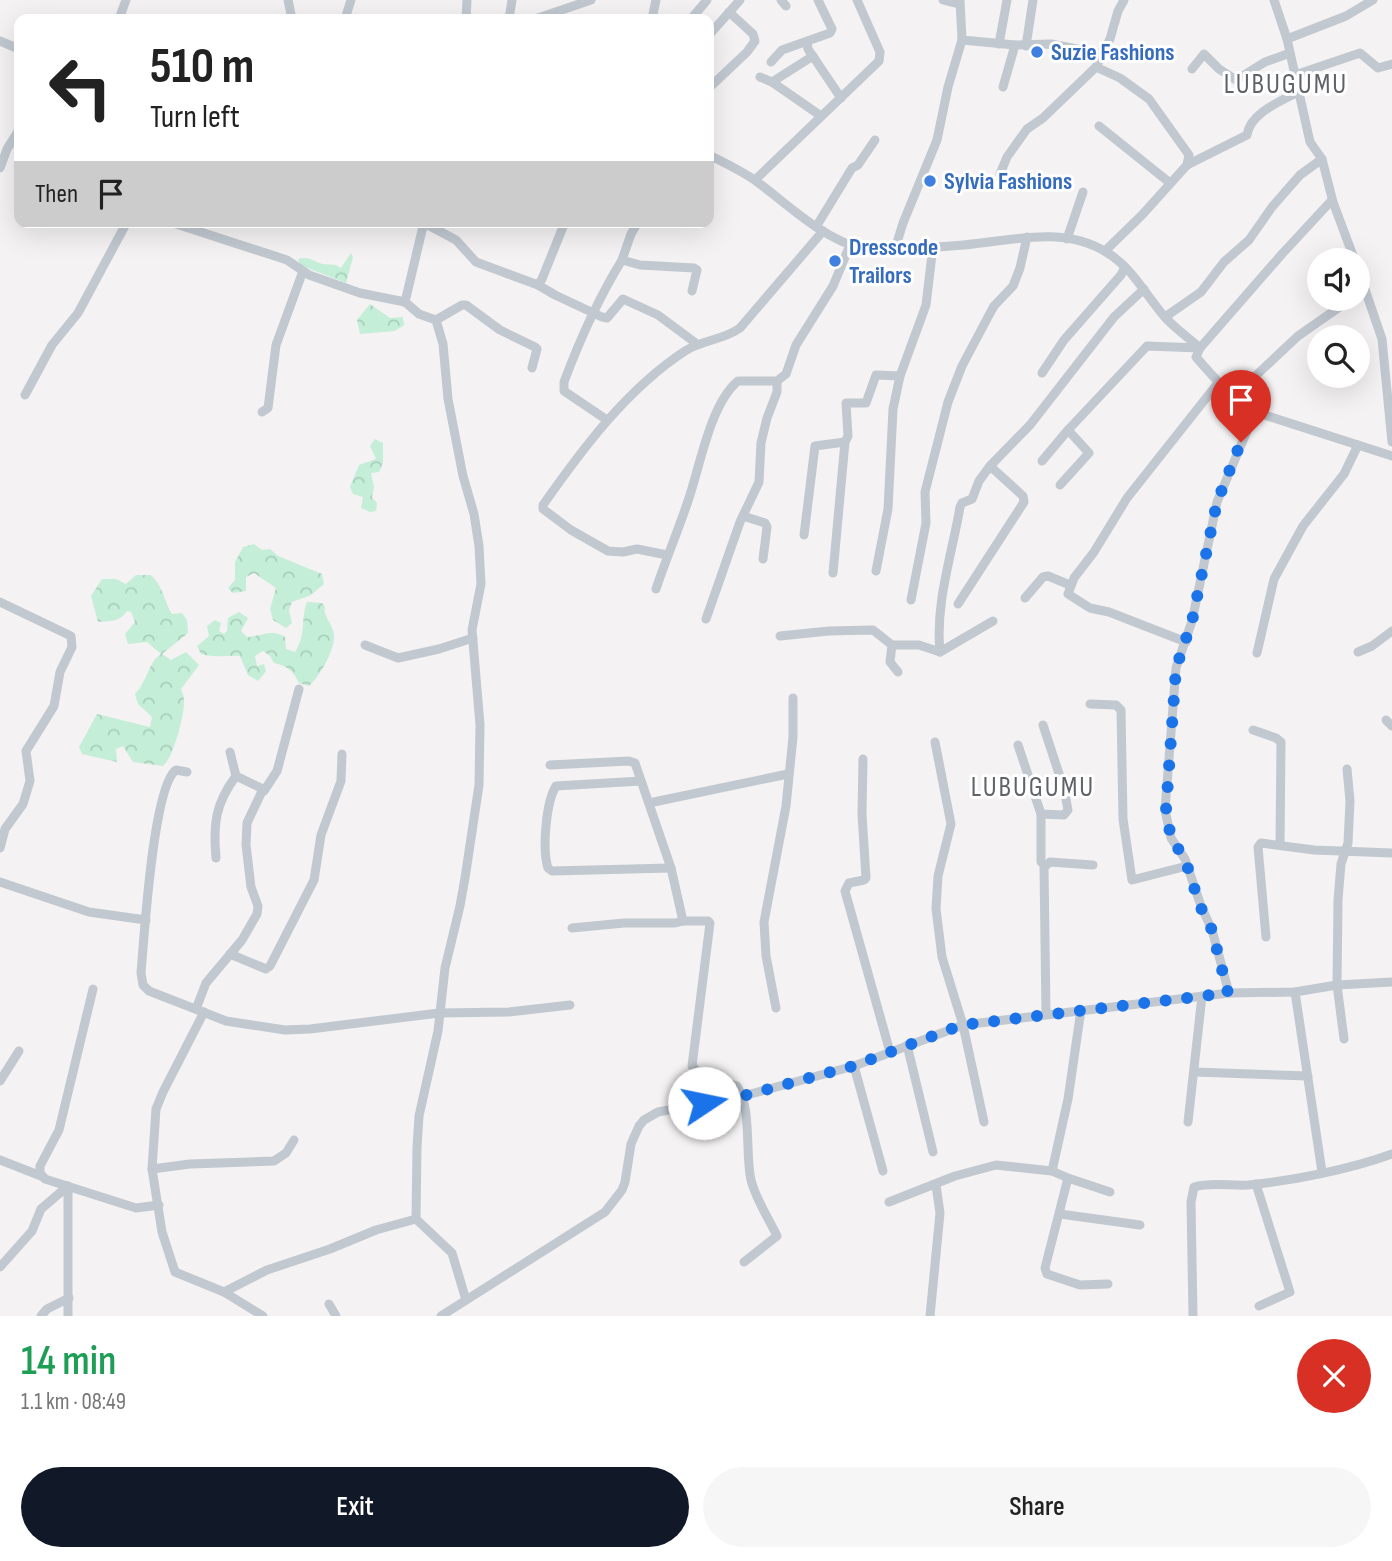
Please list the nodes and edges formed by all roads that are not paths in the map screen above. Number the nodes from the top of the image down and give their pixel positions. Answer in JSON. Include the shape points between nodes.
{"nodes":[{"id":1,"x":591,"y":0,"type":"edge"},
{"id":2,"x":707,"y":0,"type":"edge"},
{"id":3,"x":740,"y":0,"type":"edge"},
{"id":4,"x":818,"y":0,"type":"edge"},
{"id":5,"x":857,"y":0,"type":"edge"},
{"id":6,"x":943,"y":0,"type":"edge"},
{"id":7,"x":1007,"y":0,"type":"edge"},
{"id":8,"x":1033,"y":0,"type":"edge"},
{"id":9,"x":1124,"y":0,"type":"edge"},
{"id":10,"x":1274,"y":0,"type":"edge"},
{"id":11,"x":1373,"y":0,"type":"edge"},
{"id":12,"x":959,"y":2,"type":"edge"},
{"id":13,"x":729,"y":12,"type":"junction"},
{"id":14,"x":550,"y":14,"type":"edge"},
{"id":15,"x":695,"y":14,"type":"edge"},
{"id":16,"x":714,"y":29,"type":"edge"},
{"id":17,"x":1287,"y":39,"type":"junction"},
{"id":18,"x":962,"y":40,"type":"junction"},
{"id":19,"x":807,"y":42,"type":"junction"},
{"id":20,"x":999,"y":44,"type":"junction"},
{"id":21,"x":1015,"y":45,"type":"junction"},
{"id":22,"x":1026,"y":46,"type":"junction"},
{"id":23,"x":1290,"y":53,"type":"junction"},
{"id":24,"x":1103,"y":54,"type":"junction"},
{"id":25,"x":813,"y":56,"type":"junction"},
{"id":26,"x":771,"y":62,"type":"dead end"},
{"id":27,"x":1392,"y":64,"type":"edge"},
{"id":28,"x":1096,"y":67,"type":"junction"},
{"id":29,"x":1192,"y":69,"type":"dead end"},
{"id":30,"x":1294,"y":75,"type":"junction"},
{"id":31,"x":760,"y":77,"type":"dead end"},
{"id":32,"x":772,"y":82,"type":"junction"},
{"id":33,"x":714,"y":83,"type":"edge"},
{"id":34,"x":1003,"y":87,"type":"dead end"},
{"id":35,"x":1298,"y":92,"type":"junction"},
{"id":36,"x":841,"y":98,"type":"junction"},
{"id":37,"x":821,"y":116,"type":"junction"},
{"id":38,"x":1100,"y":126,"type":"dead end"},
{"id":39,"x":14,"y":138,"type":"edge"},
{"id":40,"x":874,"y":140,"type":"dead end"},
{"id":41,"x":714,"y":158,"type":"edge"},
{"id":42,"x":1322,"y":159,"type":"junction"},
{"id":43,"x":1187,"y":165,"type":"junction"},
{"id":44,"x":0,"y":168,"type":"edge"},
{"id":45,"x":1000,"y":174,"type":"dead end"},
{"id":46,"x":755,"y":180,"type":"junction"},
{"id":47,"x":1170,"y":183,"type":"junction"},
{"id":48,"x":1083,"y":192,"type":"dead end"},
{"id":49,"x":1332,"y":200,"type":"junction"},
{"id":50,"x":124,"y":228,"type":"edge"},
{"id":51,"x":188,"y":228,"type":"edge"},
{"id":52,"x":423,"y":228,"type":"edge"},
{"id":53,"x":433,"y":228,"type":"edge"},
{"id":54,"x":563,"y":228,"type":"edge"},
{"id":55,"x":634,"y":228,"type":"edge"},
{"id":56,"x":819,"y":229,"type":"junction"},
{"id":57,"x":1027,"y":237,"type":"junction"},
{"id":58,"x":1067,"y":239,"type":"junction"},
{"id":59,"x":850,"y":245,"type":"junction"},
{"id":60,"x":933,"y":246,"type":"junction"},
{"id":61,"x":1350,"y":248,"type":"edge"},
{"id":62,"x":895,"y":249,"type":"junction"},
{"id":63,"x":1105,"y":251,"type":"junction"},
{"id":64,"x":622,"y":260,"type":"junction"},
{"id":65,"x":1125,"y":267,"type":"junction"},
{"id":66,"x":303,"y":271,"type":"junction"},
{"id":67,"x":538,"y":285,"type":"junction"},
{"id":68,"x":1144,"y":289,"type":"junction"},
{"id":69,"x":692,"y":291,"type":"dead end"},
{"id":70,"x":405,"y":302,"type":"junction"},
{"id":71,"x":1370,"y":308,"type":"edge"},
{"id":72,"x":1334,"y":311,"type":"edge"},
{"id":73,"x":594,"y":314,"type":"junction"},
{"id":74,"x":1165,"y":317,"type":"junction"},
{"id":75,"x":436,"y":320,"type":"junction"},
{"id":76,"x":1387,"y":337,"type":"edge"},
{"id":77,"x":697,"y":344,"type":"junction"},
{"id":78,"x":1200,"y":348,"type":"junction"},
{"id":79,"x":532,"y":368,"type":"dead end"},
{"id":80,"x":1042,"y":373,"type":"dead end"},
{"id":81,"x":900,"y":376,"type":"junction"},
{"id":82,"x":1388,"y":376,"type":"edge"},
{"id":83,"x":777,"y":381,"type":"junction"},
{"id":84,"x":1218,"y":383,"type":"junction"},
{"id":85,"x":25,"y":395,"type":"dead end"},
{"id":86,"x":1233,"y":397,"type":"junction"},
{"id":87,"x":262,"y":412,"type":"dead end"},
{"id":88,"x":1255,"y":412,"type":"junction"},
{"id":89,"x":607,"y":420,"type":"junction"},
{"id":90,"x":1068,"y":430,"type":"junction"},
{"id":91,"x":845,"y":442,"type":"junction"},
{"id":92,"x":1392,"y":442,"type":"edge"},
{"id":93,"x":1358,"y":444,"type":"junction"},
{"id":94,"x":1392,"y":456,"type":"edge"},
{"id":95,"x":1042,"y":461,"type":"dead end"},
{"id":96,"x":989,"y":466,"type":"junction"},
{"id":97,"x":1060,"y":485,"type":"dead end"},
{"id":98,"x":743,"y":516,"type":"junction"},
{"id":99,"x":804,"y":536,"type":"dead end"},
{"id":100,"x":667,"y":555,"type":"junction"},
{"id":101,"x":763,"y":559,"type":"dead end"},
{"id":102,"x":876,"y":571,"type":"dead end"},
{"id":103,"x":833,"y":573,"type":"dead end"},
{"id":104,"x":1070,"y":585,"type":"junction"},
{"id":105,"x":656,"y":589,"type":"dead end"},
{"id":106,"x":1025,"y":598,"type":"dead end"},
{"id":107,"x":911,"y":600,"type":"dead end"},
{"id":108,"x":0,"y":603,"type":"edge"},
{"id":109,"x":958,"y":604,"type":"dead end"},
{"id":110,"x":706,"y":619,"type":"dead end"},
{"id":111,"x":993,"y":621,"type":"dead end"},
{"id":112,"x":1392,"y":631,"type":"edge"},
{"id":113,"x":780,"y":636,"type":"dead end"},
{"id":114,"x":473,"y":638,"type":"junction"},
{"id":115,"x":1186,"y":642,"type":"junction"},
{"id":116,"x":365,"y":645,"type":"dead end"},
{"id":117,"x":892,"y":645,"type":"junction"},
{"id":118,"x":940,"y":652,"type":"junction"},
{"id":119,"x":1358,"y":652,"type":"dead end"},
{"id":120,"x":1256,"y":653,"type":"dead end"},
{"id":121,"x":898,"y":672,"type":"dead end"},
{"id":122,"x":299,"y":689,"type":"dead end"},
{"id":123,"x":793,"y":698,"type":"dead end"},
{"id":124,"x":1090,"y":704,"type":"dead end"},
{"id":125,"x":1043,"y":725,"type":"dead end"},
{"id":126,"x":1253,"y":730,"type":"dead end"},
{"id":127,"x":935,"y":742,"type":"dead end"},
{"id":128,"x":1018,"y":745,"type":"dead end"},
{"id":129,"x":230,"y":752,"type":"dead end"},
{"id":130,"x":342,"y":754,"type":"dead end"},
{"id":131,"x":863,"y":759,"type":"dead end"},
{"id":132,"x":550,"y":765,"type":"dead end"},
{"id":133,"x":1347,"y":769,"type":"dead end"},
{"id":134,"x":187,"y":772,"type":"dead end"},
{"id":135,"x":788,"y":774,"type":"junction"},
{"id":136,"x":236,"y":776,"type":"junction"},
{"id":137,"x":640,"y":781,"type":"junction"},
{"id":138,"x":264,"y":791,"type":"junction"},
{"id":139,"x":649,"y":803,"type":"junction"},
{"id":140,"x":1041,"y":814,"type":"junction"},
{"id":141,"x":1280,"y":845,"type":"junction"},
{"id":142,"x":0,"y":848,"type":"edge"},
{"id":143,"x":1343,"y":850,"type":"junction"},
{"id":144,"x":1392,"y":853,"type":"edge"},
{"id":145,"x":216,"y":858,"type":"dead end"},
{"id":146,"x":1045,"y":865,"type":"junction"},
{"id":147,"x":1093,"y":865,"type":"dead end"},
{"id":148,"x":1187,"y":866,"type":"junction"},
{"id":149,"x":671,"y":869,"type":"junction"},
{"id":150,"x":0,"y":882,"type":"edge"},
{"id":151,"x":146,"y":920,"type":"junction"},
{"id":152,"x":682,"y":921,"type":"junction"},
{"id":153,"x":572,"y":928,"type":"dead end"},
{"id":154,"x":1266,"y":937,"type":"dead end"},
{"id":155,"x":230,"y":954,"type":"junction"},
{"id":156,"x":1392,"y":982,"type":"edge"},
{"id":157,"x":1337,"y":985,"type":"junction"},
{"id":158,"x":93,"y":989,"type":"dead end"},
{"id":159,"x":1295,"y":992,"type":"junction"},
{"id":160,"x":1228,"y":993,"type":"junction"},
{"id":161,"x":1202,"y":996,"type":"junction"},
{"id":162,"x":570,"y":1006,"type":"dead end"},
{"id":163,"x":776,"y":1008,"type":"dead end"},
{"id":164,"x":1081,"y":1010,"type":"junction"},
{"id":165,"x":200,"y":1011,"type":"junction"},
{"id":166,"x":439,"y":1013,"type":"junction"},
{"id":167,"x":1046,"y":1014,"type":"junction"},
{"id":168,"x":962,"y":1025,"type":"junction"},
{"id":169,"x":1344,"y":1040,"type":"dead end"},
{"id":170,"x":907,"y":1045,"type":"junction"},
{"id":171,"x":19,"y":1051,"type":"dead end"},
{"id":172,"x":890,"y":1052,"type":"junction"},
{"id":173,"x":853,"y":1066,"type":"junction"},
{"id":174,"x":1194,"y":1072,"type":"junction"},
{"id":175,"x":1308,"y":1076,"type":"junction"},
{"id":176,"x":0,"y":1081,"type":"edge"},
{"id":177,"x":743,"y":1096,"type":"junction"},
{"id":178,"x":984,"y":1122,"type":"dead end"},
{"id":179,"x":1188,"y":1122,"type":"dead end"},
{"id":180,"x":294,"y":1140,"type":"dead end"},
{"id":181,"x":933,"y":1152,"type":"dead end"},
{"id":182,"x":1392,"y":1153,"type":"edge"},
{"id":183,"x":0,"y":1160,"type":"edge"},
{"id":184,"x":152,"y":1169,"type":"junction"},
{"id":185,"x":884,"y":1171,"type":"dead end"},
{"id":186,"x":1052,"y":1171,"type":"junction"},
{"id":187,"x":1322,"y":1172,"type":"junction"},
{"id":188,"x":41,"y":1175,"type":"junction"},
{"id":189,"x":1068,"y":1178,"type":"junction"},
{"id":190,"x":1256,"y":1184,"type":"junction"},
{"id":191,"x":936,"y":1185,"type":"junction"},
{"id":192,"x":68,"y":1186,"type":"junction"},
{"id":193,"x":1110,"y":1192,"type":"dead end"},
{"id":194,"x":889,"y":1202,"type":"dead end"},
{"id":195,"x":159,"y":1205,"type":"junction"},
{"id":196,"x":1060,"y":1214,"type":"junction"},
{"id":197,"x":416,"y":1219,"type":"junction"},
{"id":198,"x":1140,"y":1225,"type":"dead end"},
{"id":199,"x":744,"y":1262,"type":"dead end"},
{"id":200,"x":0,"y":1268,"type":"edge"},
{"id":201,"x":1108,"y":1284,"type":"dead end"},
{"id":202,"x":224,"y":1292,"type":"junction"},
{"id":203,"x":69,"y":1298,"type":"junction"},
{"id":204,"x":466,"y":1300,"type":"junction"},
{"id":205,"x":329,"y":1304,"type":"dead end"},
{"id":206,"x":1259,"y":1306,"type":"dead end"},
{"id":207,"x":41,"y":1316,"type":"edge"},
{"id":208,"x":68,"y":1316,"type":"edge"},
{"id":209,"x":263,"y":1316,"type":"edge"},
{"id":210,"x":336,"y":1316,"type":"edge"},
{"id":211,"x":441,"y":1316,"type":"edge"},
{"id":212,"x":930,"y":1316,"type":"edge"},
{"id":213,"x":1193,"y":1316,"type":"edge"}],
"edges":[{"from":1,"to":14,"type":"street"},
{"from":2,"to":15,"type":"street"},
{"from":3,"to":13,"type":"street"},
{"from":4,"to":19,"type":"street","via":[[832,31]]},
{"from":5,"to":36,"type":"street","via":[[880,56],[874,68]]},
{"from":6,"to":12,"type":"street"},
{"from":7,"to":20,"type":"street"},
{"from":8,"to":22,"type":"street"},
{"from":9,"to":24,"type":"street"},
{"from":10,"to":17,"type":"street"},
{"from":11,"to":17,"type":"street"},
{"from":12,"to":18,"type":"street"},
{"from":13,"to":16,"type":"street"},
{"from":13,"to":33,"type":"street","via":[[755,41]]},
{"from":17,"to":23,"type":"street"},
{"from":18,"to":20,"type":"street"},
{"from":18,"to":62,"type":"street","via":[[937,140]]},
{"from":19,"to":25,"type":"street"},
{"from":19,"to":26,"type":"street","via":[[782,50]]},
{"from":20,"to":21,"type":"street"},
{"from":21,"to":22,"type":"street"},
{"from":21,"to":34,"type":"street"},
{"from":22,"to":24,"type":"street","via":[[1051,44]]},
{"from":23,"to":29,"type":"street","via":[[1236,80],[1204,54]]},
{"from":23,"to":30,"type":"street"},
{"from":24,"to":28,"type":"street"},
{"from":25,"to":32,"type":"street"},
{"from":25,"to":36,"type":"street"},
{"from":27,"to":30,"type":"street","via":[[1378,68],[1360,53]]},
{"from":28,"to":43,"type":"street","via":[[1149,99],[1186,149]]},
{"from":28,"to":45,"type":"street","via":[[1027,129]]},
{"from":30,"to":35,"type":"street"},
{"from":31,"to":32,"type":"street"},
{"from":32,"to":37,"type":"street"},
{"from":35,"to":42,"type":"street","via":[[1310,142]]},
{"from":35,"to":43,"type":"street","via":[[1270,106],[1248,127],[1247,135]]},
{"from":36,"to":37,"type":"street"},
{"from":37,"to":46,"type":"street"},
{"from":38,"to":47,"type":"street"},
{"from":39,"to":44,"type":"street"},
{"from":40,"to":56,"type":"street","via":[[852,168]]},
{"from":41,"to":46,"type":"street"},
{"from":42,"to":49,"type":"street"},
{"from":42,"to":74,"type":"street","via":[[1300,176],[1201,292]]},
{"from":43,"to":47,"type":"street"},
{"from":46,"to":56,"type":"street"},
{"from":47,"to":63,"type":"street"},
{"from":48,"to":58,"type":"street"},
{"from":49,"to":61,"type":"street"},
{"from":49,"to":78,"type":"street"},
{"from":50,"to":85,"type":"street","via":[[82,306],[52,345]]},
{"from":51,"to":66,"type":"street","via":[[287,260]]},
{"from":52,"to":70,"type":"street"},
{"from":53,"to":67,"type":"street","via":[[456,240],[477,262]]},
{"from":54,"to":67,"type":"street"},
{"from":55,"to":64,"type":"street"},
{"from":56,"to":59,"type":"street"},
{"from":56,"to":77,"type":"street","via":[[740,328]]},
{"from":57,"to":58,"type":"street"},
{"from":57,"to":60,"type":"street"},
{"from":57,"to":107,"type":"street","via":[[1013,286],[994,306],[948,402],[925,492],[925,531]]},
{"from":58,"to":63,"type":"street"},
{"from":59,"to":62,"type":"street"},
{"from":59,"to":83,"type":"street","via":[[833,286],[796,345],[786,374]]},
{"from":60,"to":62,"type":"street"},
{"from":60,"to":81,"type":"street","via":[[926,305]]},
{"from":63,"to":65,"type":"street"},
{"from":64,"to":69,"type":"street","via":[[694,268]]},
{"from":64,"to":73,"type":"street"},
{"from":65,"to":68,"type":"street"},
{"from":65,"to":80,"type":"street"},
{"from":66,"to":70,"type":"street","via":[[360,293]]},
{"from":66,"to":87,"type":"street","via":[[276,345],[268,408]]},
{"from":67,"to":73,"type":"street"},
{"from":68,"to":74,"type":"street"},
{"from":68,"to":96,"type":"street","via":[[1114,317],[1030,425]]},
{"from":70,"to":75,"type":"street"},
{"from":71,"to":76,"type":"street"},
{"from":72,"to":86,"type":"street","via":[[1298,336]]},
{"from":73,"to":77,"type":"street","via":[[607,318],[623,299],[658,315]]},
{"from":73,"to":89,"type":"street","via":[[583,331],[564,391]]},
{"from":74,"to":78,"type":"street"},
{"from":75,"to":79,"type":"street","via":[[466,305],[500,330],[535,347]]},
{"from":75,"to":114,"type":"street","via":[[479,546],[481,584]]},
{"from":76,"to":82,"type":"street"},
{"from":77,"to":89,"type":"street","via":[[664,366]]},
{"from":78,"to":84,"type":"street","via":[[1196,357]]},
{"from":78,"to":90,"type":"street","via":[[1147,346]]},
{"from":81,"to":91,"type":"street","via":[[876,375],[866,403],[846,403]]},
{"from":81,"to":102,"type":"street","via":[[891,427],[888,509]]},
{"from":82,"to":92,"type":"street"},
{"from":83,"to":98,"type":"street","via":[[778,392],[761,443],[759,482]]},
{"from":83,"to":100,"type":"street","via":[[739,380],[734,384],[711,425]]},
{"from":84,"to":86,"type":"street"},
{"from":84,"to":104,"type":"street","via":[[1127,498]]},
{"from":86,"to":88,"type":"street"},
{"from":88,"to":93,"type":"street"},
{"from":88,"to":115,"type":"street","via":[[1217,502]]},
{"from":89,"to":100,"type":"street","via":[[543,509],[608,551]]},
{"from":90,"to":95,"type":"street"},
{"from":90,"to":97,"type":"street","via":[[1089,453]]},
{"from":91,"to":99,"type":"street","via":[[815,446]]},
{"from":91,"to":103,"type":"street"},
{"from":93,"to":94,"type":"street"},
{"from":93,"to":120,"type":"street","via":[[1345,474],[1303,526],[1274,579]]},
{"from":96,"to":109,"type":"street","via":[[1025,499]]},
{"from":96,"to":118,"type":"street","via":[[974,496],[960,507],[941,599]]},
{"from":98,"to":101,"type":"street","via":[[767,527]]},
{"from":98,"to":110,"type":"street"},
{"from":100,"to":105,"type":"street"},
{"from":104,"to":106,"type":"street","via":[[1043,577]]},
{"from":104,"to":115,"type":"street","via":[[1068,594],[1090,608]]},
{"from":108,"to":142,"type":"street","via":[[71,636],[72,647],[60,672],[54,706],[28,746],[29,785]]},
{"from":111,"to":118,"type":"street"},
{"from":112,"to":119,"type":"street"},
{"from":113,"to":117,"type":"street","via":[[873,631]]},
{"from":114,"to":116,"type":"street","via":[[398,658]]},
{"from":114,"to":166,"type":"street","via":[[479,785]]},
{"from":115,"to":148,"type":"street","via":[[1174,682],[1166,810],[1171,838]]},
{"from":117,"to":118,"type":"street","via":[[919,645]]},
{"from":117,"to":121,"type":"street","via":[[890,662]]},
{"from":122,"to":138,"type":"street","via":[[277,771]]},
{"from":123,"to":135,"type":"street"},
{"from":124,"to":148,"type":"street","via":[[1116,705],[1121,710],[1122,818],[1132,880]]},
{"from":125,"to":140,"type":"street","via":[[1068,810],[1064,815]]},
{"from":126,"to":141,"type":"street","via":[[1281,743]]},
{"from":127,"to":168,"type":"street","via":[[951,824],[936,909],[942,957]]},
{"from":128,"to":140,"type":"street"},
{"from":129,"to":136,"type":"street"},
{"from":130,"to":155,"type":"street","via":[[341,781],[321,835],[314,880],[270,966],[266,969]]},
{"from":131,"to":172,"type":"street","via":[[866,878],[849,883],[845,891]]},
{"from":132,"to":137,"type":"street","via":[[629,761],[636,765]]},
{"from":133,"to":143,"type":"street","via":[[1348,842]]},
{"from":134,"to":151,"type":"street","via":[[174,771],[163,796],[152,844]]},
{"from":135,"to":139,"type":"street"},
{"from":135,"to":163,"type":"street","via":[[764,922]]},
{"from":136,"to":138,"type":"street"},
{"from":136,"to":145,"type":"street","via":[[215,819]]},
{"from":137,"to":139,"type":"street"},
{"from":137,"to":149,"type":"street","via":[[556,786],[545,851],[548,868]]},
{"from":138,"to":155,"type":"street","via":[[247,823],[257,914]]},
{"from":139,"to":149,"type":"street"},
{"from":140,"to":146,"type":"street","via":[[1041,862]]},
{"from":141,"to":143,"type":"street"},
{"from":141,"to":154,"type":"street","via":[[1261,843],[1258,847]]},
{"from":143,"to":144,"type":"street"},
{"from":143,"to":157,"type":"street"},
{"from":146,"to":147,"type":"street"},
{"from":146,"to":167,"type":"street"},
{"from":148,"to":160,"type":"street","via":[[1212,930]]},
{"from":149,"to":152,"type":"street"},
{"from":150,"to":151,"type":"street","via":[[89,912]]},
{"from":151,"to":165,"type":"street","via":[[143,985]]},
{"from":152,"to":153,"type":"street"},
{"from":152,"to":177,"type":"street","via":[[708,921],[710,925],[692,1066],[701,1075],[735,1085]]},
{"from":155,"to":165,"type":"street","via":[[206,983]]},
{"from":156,"to":157,"type":"street"},
{"from":157,"to":159,"type":"street"},
{"from":157,"to":169,"type":"street"},
{"from":158,"to":188,"type":"street","via":[[59,1130],[40,1166]]},
{"from":159,"to":160,"type":"street"},
{"from":159,"to":175,"type":"street"},
{"from":160,"to":161,"type":"street"},
{"from":161,"to":164,"type":"street"},
{"from":161,"to":174,"type":"street"},
{"from":162,"to":166,"type":"street"},
{"from":164,"to":167,"type":"street"},
{"from":164,"to":186,"type":"street"},
{"from":165,"to":166,"type":"street","via":[[226,1021],[285,1030]]},
{"from":165,"to":184,"type":"street","via":[[156,1109]]},
{"from":166,"to":197,"type":"street","via":[[419,1116]]},
{"from":167,"to":168,"type":"street"},
{"from":168,"to":170,"type":"street"},
{"from":168,"to":178,"type":"street"},
{"from":170,"to":172,"type":"street"},
{"from":170,"to":181,"type":"street"},
{"from":171,"to":176,"type":"street"},
{"from":172,"to":173,"type":"street"},
{"from":173,"to":177,"type":"street"},
{"from":173,"to":185,"type":"street"},
{"from":174,"to":175,"type":"street"},
{"from":174,"to":179,"type":"street"},
{"from":175,"to":187,"type":"street"},
{"from":177,"to":199,"type":"street","via":[[754,1190],[778,1238]]},
{"from":177,"to":204,"type":"street","via":[[650,1115],[631,1144],[622,1190],[605,1212]]},
{"from":180,"to":184,"type":"street","via":[[274,1161]]},
{"from":182,"to":187,"type":"street"},
{"from":183,"to":188,"type":"street"},
{"from":184,"to":195,"type":"street"},
{"from":186,"to":189,"type":"street"},
{"from":186,"to":191,"type":"street","via":[[996,1165]]},
{"from":187,"to":190,"type":"street"},
{"from":188,"to":192,"type":"street"},
{"from":189,"to":193,"type":"street"},
{"from":189,"to":196,"type":"street"},
{"from":190,"to":206,"type":"street","via":[[1290,1292]]},
{"from":190,"to":213,"type":"street","via":[[1197,1186],[1192,1191]]},
{"from":191,"to":194,"type":"street"},
{"from":191,"to":212,"type":"street","via":[[940,1213]]},
{"from":192,"to":195,"type":"street","via":[[135,1208]]},
{"from":192,"to":200,"type":"street","via":[[41,1209],[32,1231]]},
{"from":192,"to":203,"type":"street"},
{"from":195,"to":202,"type":"street","via":[[175,1272]]},
{"from":196,"to":198,"type":"street"},
{"from":196,"to":201,"type":"street","via":[[1047,1274],[1080,1285]]},
{"from":197,"to":202,"type":"street","via":[[267,1270]]},
{"from":197,"to":204,"type":"street","via":[[452,1253]]},
{"from":202,"to":209,"type":"street"},
{"from":203,"to":207,"type":"street"},
{"from":203,"to":208,"type":"street"},
{"from":204,"to":211,"type":"street"},
{"from":205,"to":210,"type":"street"}]}
